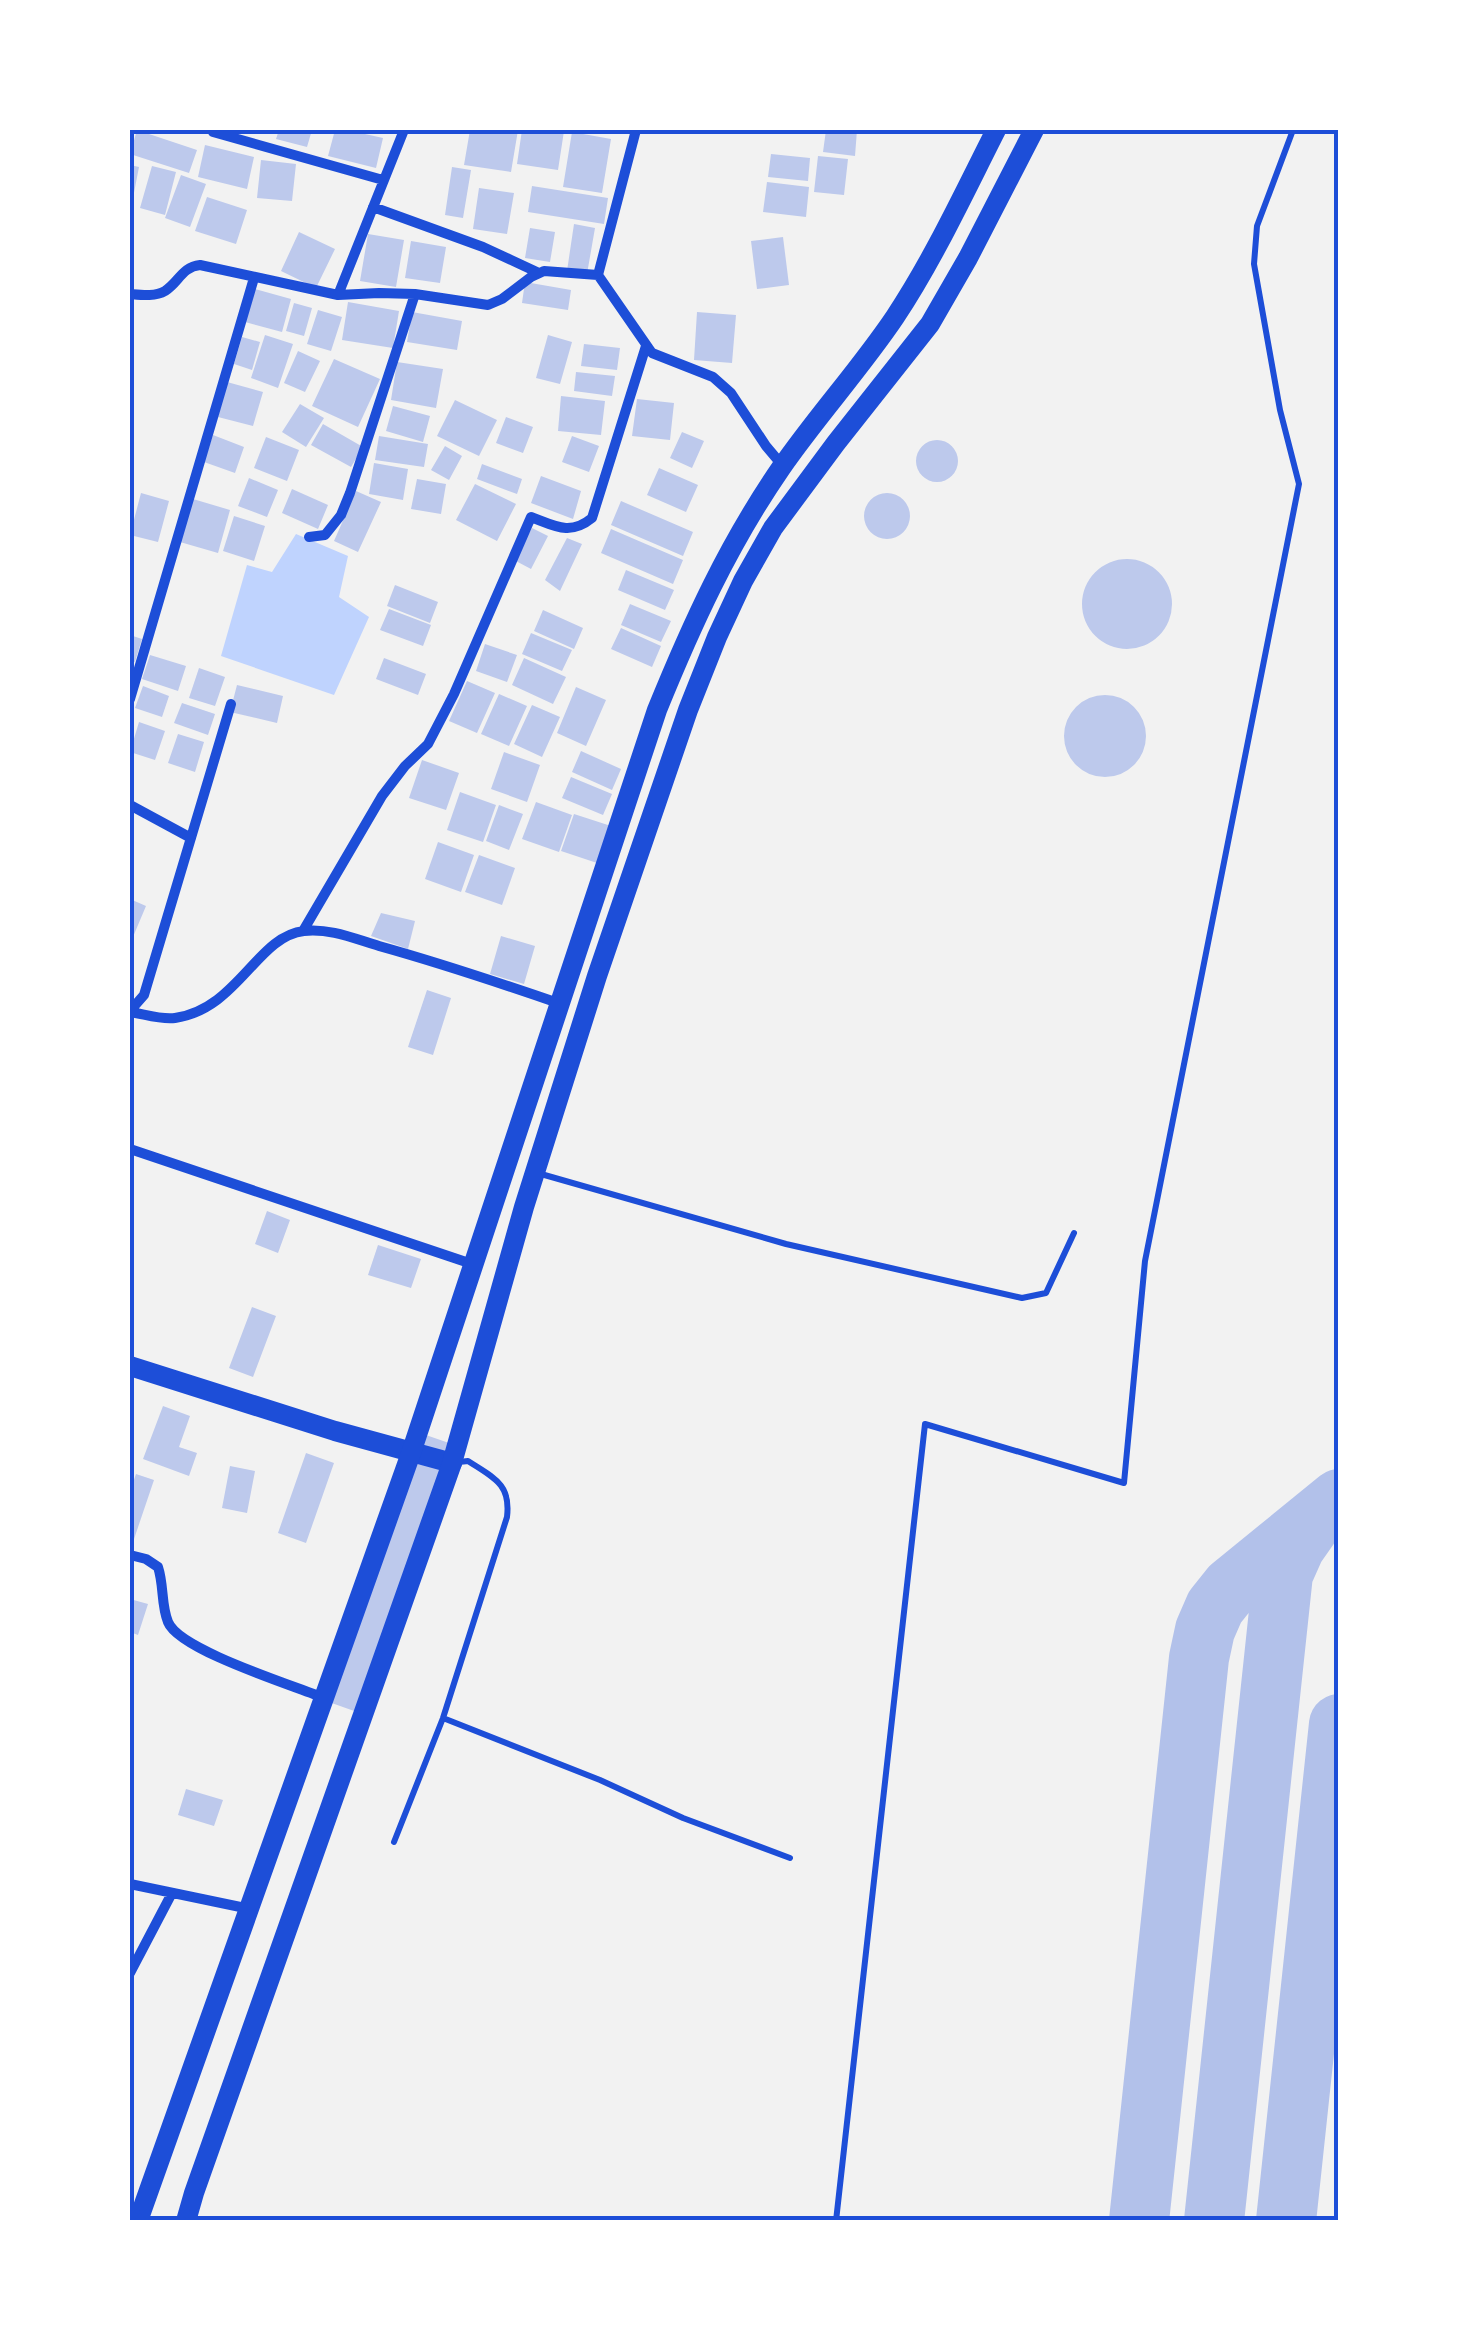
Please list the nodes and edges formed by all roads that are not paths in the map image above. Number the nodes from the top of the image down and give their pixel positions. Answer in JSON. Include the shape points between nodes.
{"nodes":[{"id":1,"x":404,"y":130,"type":"edge"},
{"id":2,"x":996,"y":130,"type":"edge"},
{"id":3,"x":1034,"y":130,"type":"edge"},
{"id":4,"x":1293,"y":130,"type":"edge"},
{"id":5,"x":633,"y":131,"type":"edge"},
{"id":6,"x":213,"y":132,"type":"edge"},
{"id":7,"x":384,"y":180,"type":"junction"},
{"id":8,"x":373,"y":207,"type":"junction"},
{"id":9,"x":540,"y":273,"type":"junction"},
{"id":10,"x":598,"y":275,"type":"junction"},
{"id":11,"x":254,"y":278,"type":"junction"},
{"id":12,"x":130,"y":294,"type":"edge"},
{"id":13,"x":415,"y":294,"type":"junction"},
{"id":14,"x":338,"y":295,"type":"junction"},
{"id":15,"x":646,"y":346,"type":"junction"},
{"id":16,"x":782,"y":466,"type":"junction"},
{"id":17,"x":309,"y":537,"type":"dead end"},
{"id":18,"x":130,"y":699,"type":"edge"},
{"id":19,"x":231,"y":704,"type":"dead end"},
{"id":20,"x":130,"y":805,"type":"edge"},
{"id":21,"x":191,"y":838,"type":"junction"},
{"id":22,"x":303,"y":931,"type":"junction"},
{"id":23,"x":560,"y":1004,"type":"junction"},
{"id":24,"x":130,"y":1011,"type":"edge"},
{"id":25,"x":130,"y":1148,"type":"edge"},
{"id":26,"x":535,"y":1172,"type":"junction"},
{"id":27,"x":1074,"y":1233,"type":"dead end"},
{"id":28,"x":475,"y":1265,"type":"junction"},
{"id":29,"x":130,"y":1366,"type":"edge"},
{"id":30,"x":412,"y":1453,"type":"junction"},
{"id":31,"x":452,"y":1463,"type":"junction"},
{"id":32,"x":130,"y":1555,"type":"edge"},
{"id":33,"x":324,"y":1698,"type":"junction"},
{"id":34,"x":443,"y":1718,"type":"junction"},
{"id":35,"x":394,"y":1842,"type":"dead end"},
{"id":36,"x":790,"y":1858,"type":"dead end"},
{"id":37,"x":130,"y":1884,"type":"edge"},
{"id":38,"x":172,"y":1893,"type":"junction"},
{"id":39,"x":250,"y":1909,"type":"junction"},
{"id":40,"x":130,"y":1973,"type":"edge"},
{"id":41,"x":136,"y":2218,"type":"edge"},
{"id":42,"x":186,"y":2221,"type":"edge"},
{"id":43,"x":836,"y":2221,"type":"edge"}],
"edges":[{"from":1,"to":7,"type":"street"},
{"from":2,"to":16,"type":"main road","via":[[924,271]]},
{"from":3,"to":26,"type":"main road","via":[[930,324],[772,528],[716,636]]},
{"from":4,"to":43,"type":"lane","via":[[1257,226],[1254,264],[1299,484],[1145,1261],[1124,1483],[925,1424]]},
{"from":5,"to":10,"type":"street"},
{"from":6,"to":7,"type":"street"},
{"from":7,"to":8,"type":"street"},
{"from":8,"to":9,"type":"street"},
{"from":8,"to":14,"type":"street"},
{"from":9,"to":10,"type":"street"},
{"from":9,"to":13,"type":"street","via":[[488,305]]},
{"from":10,"to":15,"type":"street"},
{"from":11,"to":12,"type":"street","via":[[190,266],[166,291]]},
{"from":11,"to":14,"type":"street"},
{"from":11,"to":18,"type":"street"},
{"from":13,"to":14,"type":"street"},
{"from":13,"to":17,"type":"street","via":[[341,515],[326,535]]},
{"from":15,"to":16,"type":"street","via":[[722,385]]},
{"from":15,"to":22,"type":"street","via":[[592,518],[579,528],[562,528],[531,517],[428,744],[382,796]]},
{"from":16,"to":23,"type":"main road","via":[[688,632]]},
{"from":19,"to":21,"type":"street"},
{"from":20,"to":21,"type":"street"},
{"from":21,"to":24,"type":"street","via":[[144,995]]},
{"from":22,"to":23,"type":"street","via":[[334,932]]},
{"from":22,"to":24,"type":"street","via":[[279,938],[220,999],[197,1012],[172,1019]]},
{"from":23,"to":28,"type":"main road"},
{"from":25,"to":28,"type":"street"},
{"from":26,"to":27,"type":"lane","via":[[786,1244],[1022,1298],[1046,1293]]},
{"from":26,"to":31,"type":"main road"},
{"from":28,"to":30,"type":"main road"},
{"from":29,"to":30,"type":"main road"},
{"from":30,"to":31,"type":"main road"},
{"from":30,"to":33,"type":"main road"},
{"from":31,"to":34,"type":"lane","via":[[468,1461],[488,1474],[504,1488],[509,1504]]},
{"from":31,"to":42,"type":"main road"},
{"from":32,"to":33,"type":"street","via":[[158,1567],[169,1625],[180,1638]]},
{"from":33,"to":39,"type":"main road"},
{"from":34,"to":35,"type":"lane"},
{"from":34,"to":36,"type":"lane"},
{"from":37,"to":38,"type":"street"},
{"from":38,"to":39,"type":"street"},
{"from":38,"to":40,"type":"street"},
{"from":39,"to":41,"type":"main road"}]}
